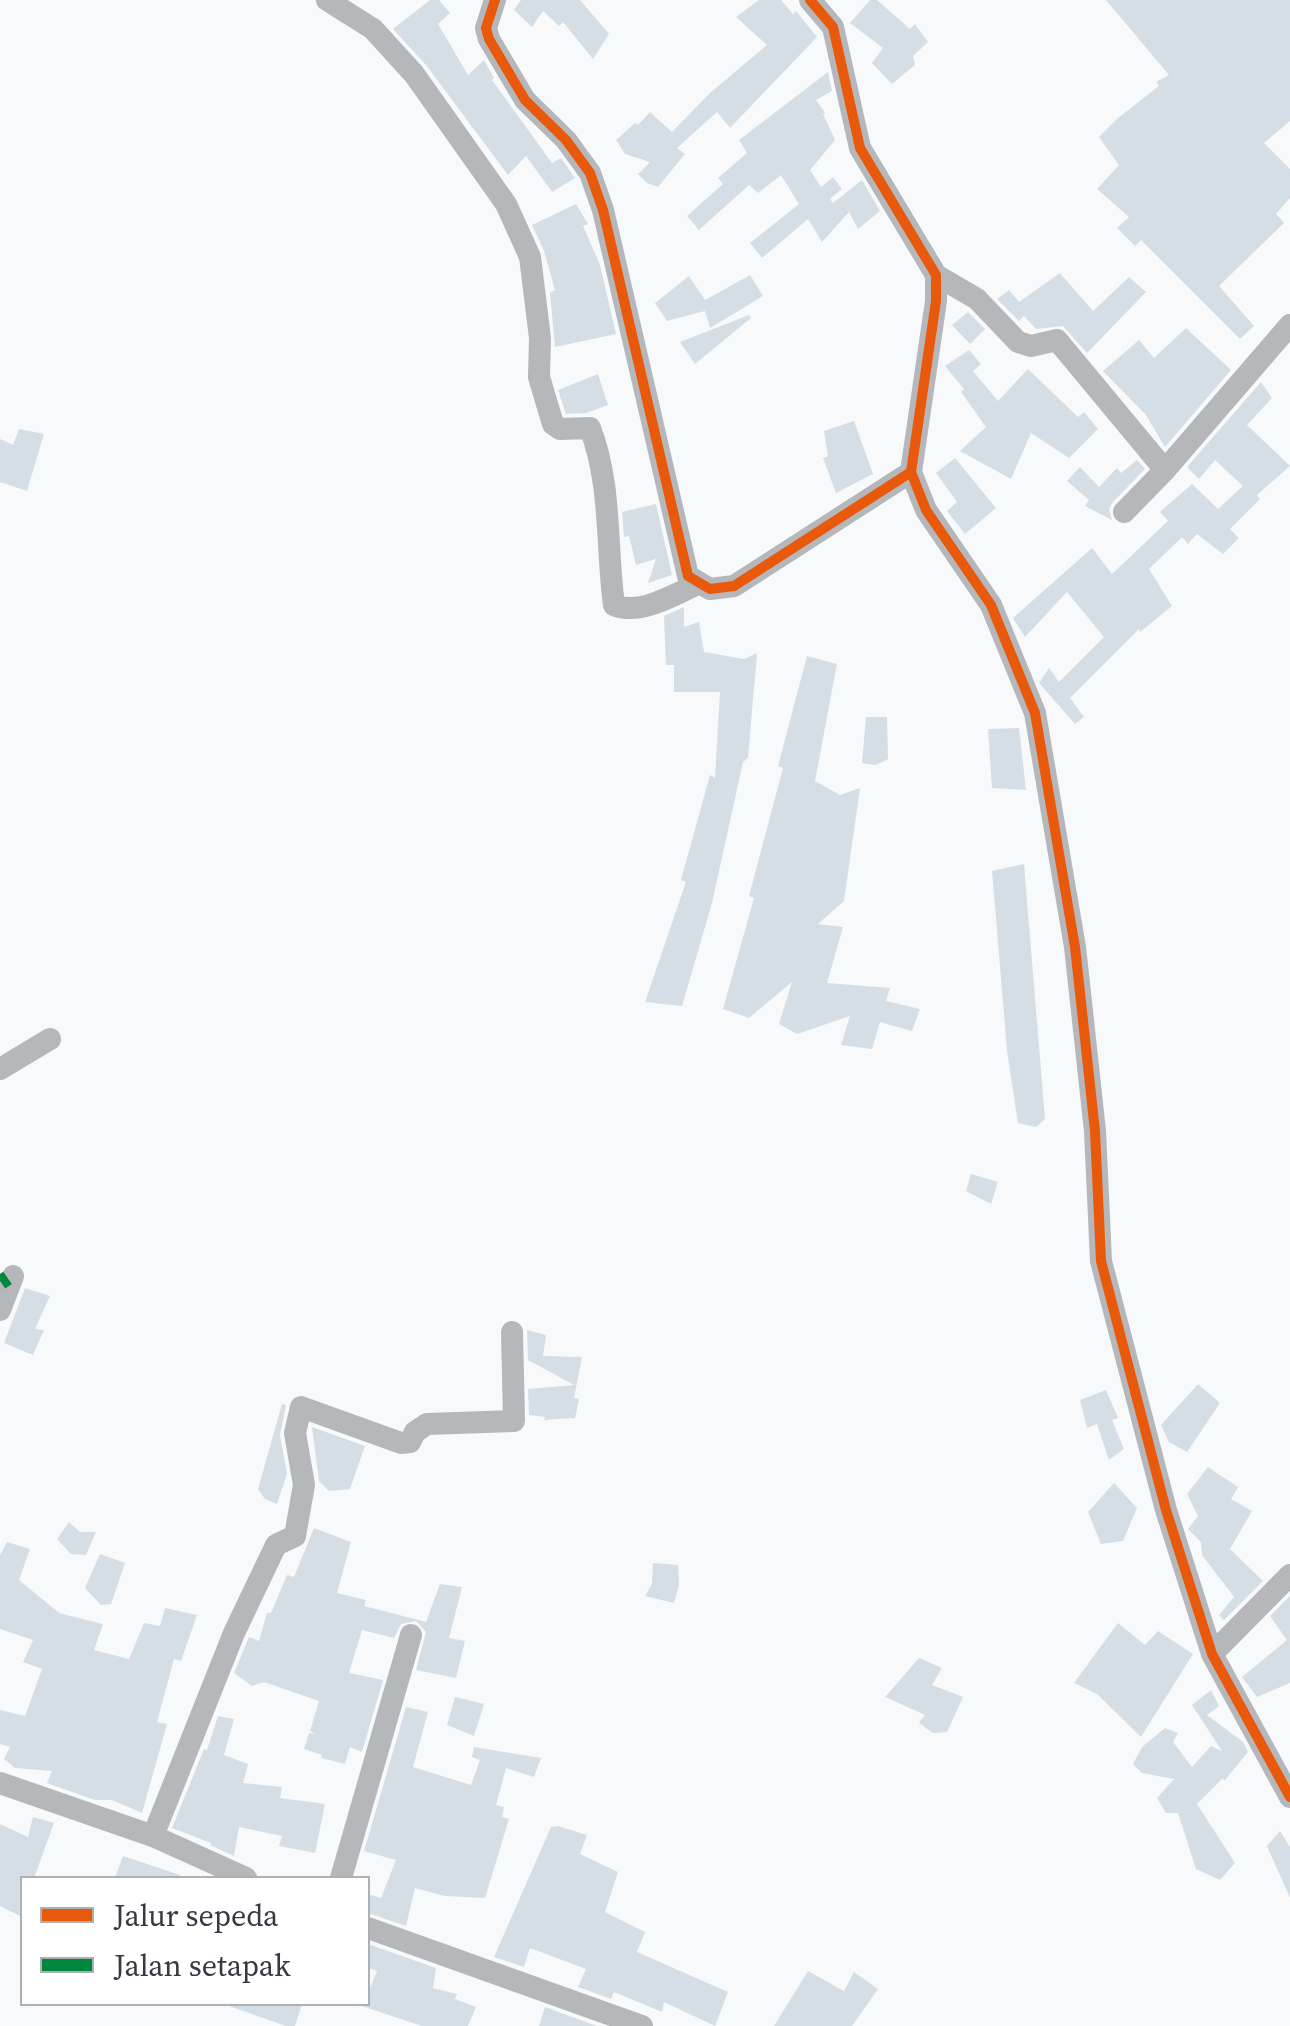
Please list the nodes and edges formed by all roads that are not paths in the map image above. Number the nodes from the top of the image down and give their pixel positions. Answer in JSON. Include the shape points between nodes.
{"nodes":[{"id":1,"x":327,"y":0,"type":"edge"},
{"id":2,"x":494,"y":0,"type":"edge"},
{"id":3,"x":810,"y":0,"type":"edge"},
{"id":4,"x":936,"y":275,"type":"junction"},
{"id":5,"x":1290,"y":325,"type":"edge"},
{"id":6,"x":1165,"y":470,"type":"junction"},
{"id":7,"x":912,"y":472,"type":"junction"},
{"id":8,"x":1124,"y":512,"type":"dead end"},
{"id":9,"x":698,"y":584,"type":"junction"},
{"id":10,"x":50,"y":1040,"type":"dead end"},
{"id":11,"x":0,"y":1069,"type":"edge"},
{"id":12,"x":7,"y":1279,"type":"edge"},
{"id":13,"x":0,"y":1310,"type":"edge"},
{"id":14,"x":512,"y":1332,"type":"dead end"},
{"id":15,"x":1290,"y":1575,"type":"edge"},
{"id":16,"x":411,"y":1635,"type":"dead end"},
{"id":17,"x":1212,"y":1654,"type":"junction"},
{"id":18,"x":0,"y":1783,"type":"edge"},
{"id":19,"x":1290,"y":1797,"type":"edge"},
{"id":20,"x":152,"y":1836,"type":"junction"},
{"id":21,"x":242,"y":1876,"type":"edge"},
{"id":22,"x":342,"y":1876,"type":"edge"},
{"id":23,"x":370,"y":1929,"type":"edge"},
{"id":24,"x":642,"y":2026,"type":"edge"}],
"edges":[{"from":1,"to":9,"type":"street","via":[[372,29],[414,74],[506,204],[530,256],[539,376],[553,424],[590,428],[594,440],[608,512],[614,605],[640,608]]},
{"from":2,"to":9,"type":"street","via":[[489,40],[525,100],[590,172],[684,562]]},
{"from":3,"to":4,"type":"street","via":[[833,27],[860,148]]},
{"from":4,"to":6,"type":"street","via":[[977,300],[1018,342],[1057,340]]},
{"from":4,"to":7,"type":"street"},
{"from":5,"to":6,"type":"street"},
{"from":6,"to":8,"type":"street"},
{"from":7,"to":9,"type":"street","via":[[734,586]]},
{"from":7,"to":17,"type":"street","via":[[926,510],[991,605],[1035,713],[1075,947],[1101,1261],[1166,1510]]},
{"from":10,"to":11,"type":"street"},
{"from":12,"to":13,"type":"street"},
{"from":14,"to":20,"type":"street","via":[[514,1421],[426,1424],[401,1443],[301,1406],[295,1433],[304,1485],[295,1536],[276,1545],[234,1633]]},
{"from":15,"to":17,"type":"street"},
{"from":16,"to":22,"type":"street"},
{"from":17,"to":19,"type":"street"},
{"from":18,"to":20,"type":"street"},
{"from":20,"to":21,"type":"street"},
{"from":23,"to":24,"type":"street"}]}
